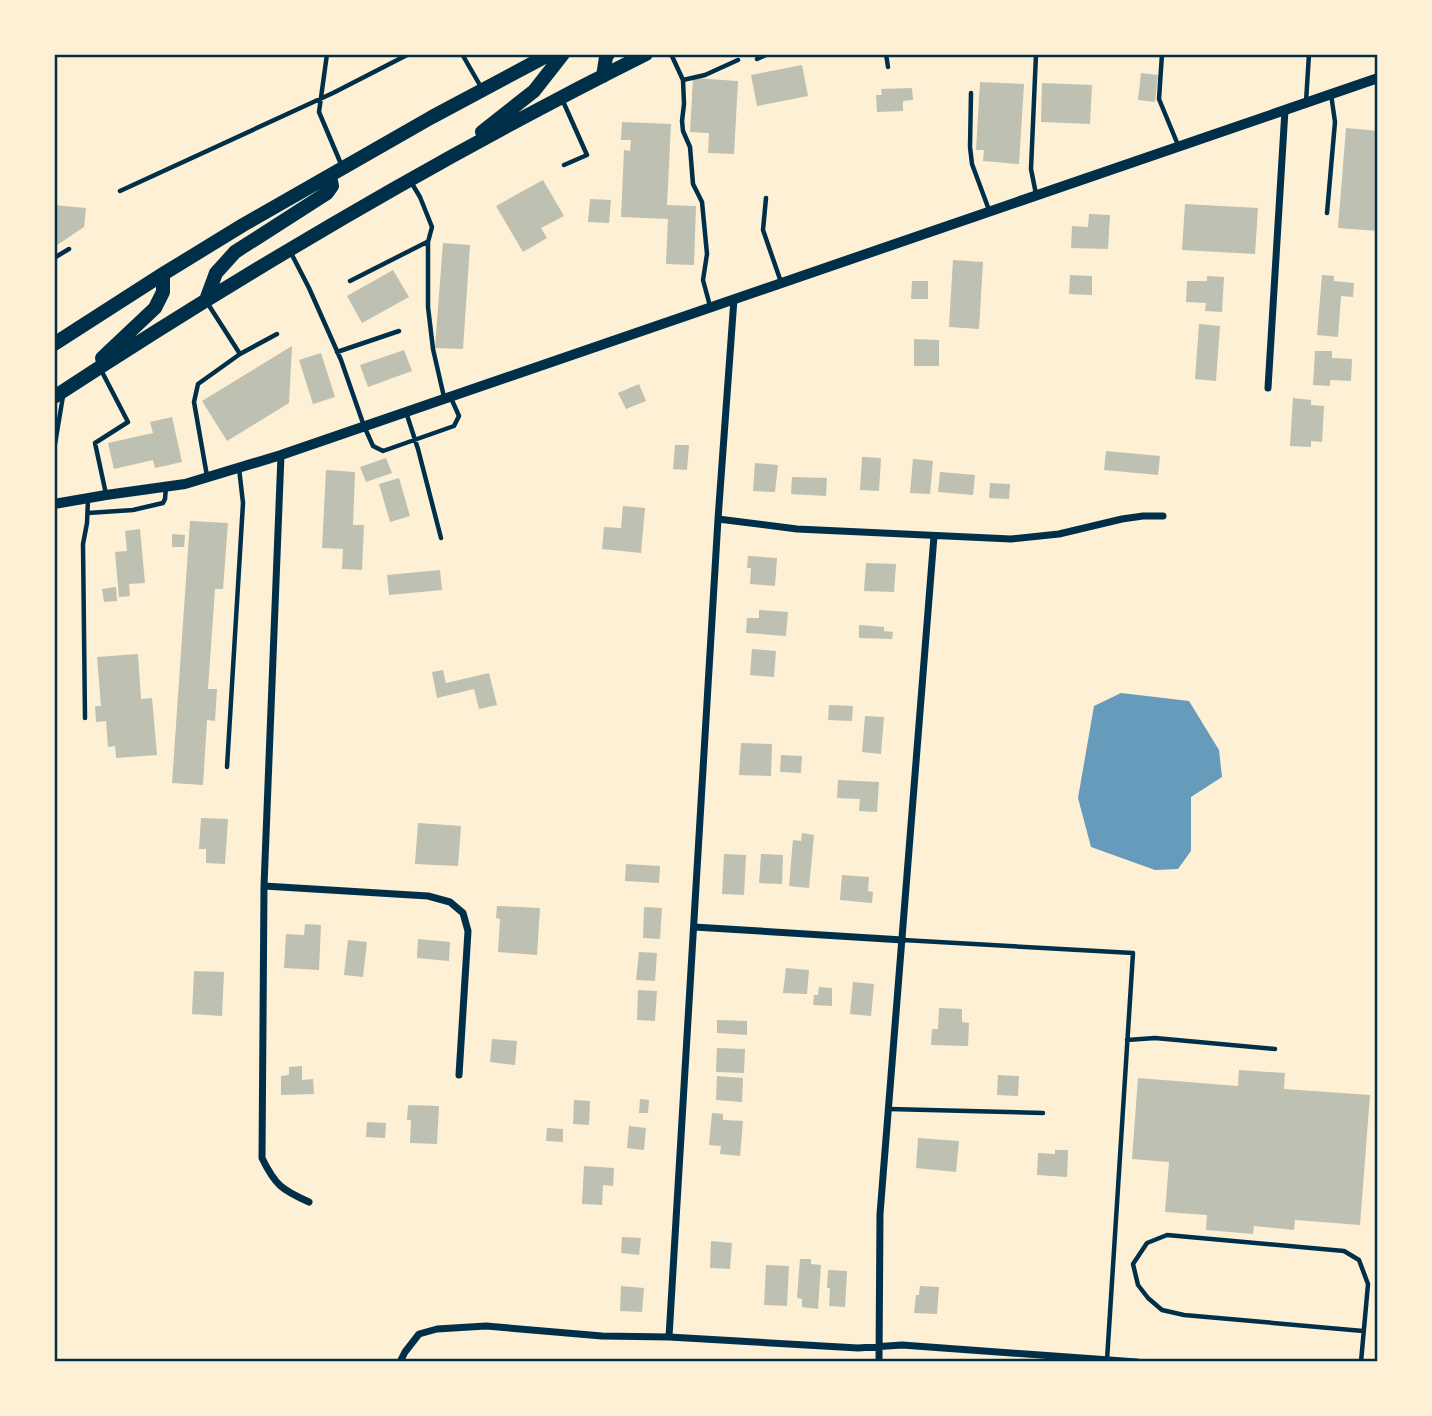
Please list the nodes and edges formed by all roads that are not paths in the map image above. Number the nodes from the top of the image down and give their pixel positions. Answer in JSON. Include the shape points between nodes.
{"nodes":[{"id":1,"x":327,"y":54,"type":"edge"},
{"id":2,"x":409,"y":54,"type":"edge"},
{"id":3,"x":462,"y":54,"type":"edge"},
{"id":4,"x":563,"y":54,"type":"edge"},
{"id":5,"x":608,"y":54,"type":"edge"},
{"id":6,"x":646,"y":54,"type":"edge"},
{"id":7,"x":671,"y":54,"type":"edge"},
{"id":8,"x":768,"y":54,"type":"edge"},
{"id":9,"x":886,"y":54,"type":"edge"},
{"id":10,"x":1036,"y":54,"type":"edge"},
{"id":11,"x":1162,"y":54,"type":"edge"},
{"id":12,"x":1309,"y":54,"type":"edge"},
{"id":13,"x":545,"y":55,"type":"edge"},
{"id":14,"x":757,"y":59,"type":"dead end"},
{"id":15,"x":738,"y":60,"type":"dead end"},
{"id":16,"x":888,"y":67,"type":"dead end"},
{"id":17,"x":603,"y":76,"type":"junction"},
{"id":18,"x":1378,"y":78,"type":"edge"},
{"id":19,"x":683,"y":80,"type":"junction"},
{"id":20,"x":483,"y":90,"type":"junction"},
{"id":21,"x":971,"y":93,"type":"dead end"},
{"id":22,"x":1331,"y":94,"type":"junction"},
{"id":23,"x":320,"y":98,"type":"junction"},
{"id":24,"x":561,"y":98,"type":"junction"},
{"id":25,"x":1306,"y":102,"type":"junction"},
{"id":26,"x":1284,"y":110,"type":"junction"},
{"id":27,"x":1179,"y":146,"type":"junction"},
{"id":28,"x":450,"y":157,"type":"junction"},
{"id":29,"x":564,"y":165,"type":"dead end"},
{"id":30,"x":343,"y":168,"type":"junction"},
{"id":31,"x":330,"y":176,"type":"junction"},
{"id":32,"x":410,"y":180,"type":"junction"},
{"id":33,"x":120,"y":191,"type":"dead end"},
{"id":34,"x":1037,"y":195,"type":"junction"},
{"id":35,"x":766,"y":198,"type":"dead end"},
{"id":36,"x":990,"y":211,"type":"junction"},
{"id":37,"x":1327,"y":213,"type":"dead end"},
{"id":38,"x":428,"y":242,"type":"junction"},
{"id":39,"x":69,"y":249,"type":"dead end"},
{"id":40,"x":289,"y":250,"type":"junction"},
{"id":41,"x":54,"y":258,"type":"edge"},
{"id":42,"x":163,"y":274,"type":"junction"},
{"id":43,"x":350,"y":281,"type":"dead end"},
{"id":44,"x":781,"y":283,"type":"junction"},
{"id":45,"x":734,"y":299,"type":"junction"},
{"id":46,"x":206,"y":300,"type":"junction"},
{"id":47,"x":711,"y":307,"type":"junction"},
{"id":48,"x":399,"y":331,"type":"dead end"},
{"id":49,"x":277,"y":334,"type":"dead end"},
{"id":50,"x":54,"y":344,"type":"edge"},
{"id":51,"x":337,"y":352,"type":"junction"},
{"id":52,"x":240,"y":354,"type":"junction"},
{"id":53,"x":100,"y":367,"type":"junction"},
{"id":54,"x":79,"y":381,"type":"junction"},
{"id":55,"x":1268,"y":388,"type":"dead end"},
{"id":56,"x":59,"y":394,"type":"edge"},
{"id":57,"x":448,"y":397,"type":"junction"},
{"id":58,"x":406,"y":412,"type":"junction"},
{"id":59,"x":364,"y":426,"type":"junction"},
{"id":60,"x":415,"y":441,"type":"junction"},
{"id":61,"x":54,"y":450,"type":"edge"},
{"id":62,"x":281,"y":455,"type":"junction"},
{"id":63,"x":239,"y":467,"type":"junction"},
{"id":64,"x":207,"y":477,"type":"junction"},
{"id":65,"x":166,"y":486,"type":"junction"},
{"id":66,"x":106,"y":495,"type":"junction"},
{"id":67,"x":88,"y":499,"type":"junction"},
{"id":68,"x":54,"y":504,"type":"edge"},
{"id":69,"x":88,"y":513,"type":"junction"},
{"id":70,"x":1163,"y":516,"type":"dead end"},
{"id":71,"x":718,"y":519,"type":"junction"},
{"id":72,"x":934,"y":536,"type":"junction"},
{"id":73,"x":441,"y":538,"type":"dead end"},
{"id":74,"x":85,"y":718,"type":"dead end"},
{"id":75,"x":227,"y":766,"type":"dead end"},
{"id":76,"x":264,"y":886,"type":"junction"},
{"id":77,"x":694,"y":927,"type":"junction"},
{"id":78,"x":903,"y":940,"type":"junction"},
{"id":79,"x":1127,"y":1040,"type":"junction"},
{"id":80,"x":1275,"y":1049,"type":"dead end"},
{"id":81,"x":459,"y":1075,"type":"dead end"},
{"id":82,"x":889,"y":1109,"type":"junction"},
{"id":83,"x":1043,"y":1113,"type":"dead end"},
{"id":84,"x":309,"y":1202,"type":"dead end"},
{"id":85,"x":1363,"y":1331,"type":"junction"},
{"id":86,"x":669,"y":1337,"type":"junction"},
{"id":87,"x":879,"y":1346,"type":"junction"},
{"id":88,"x":1107,"y":1360,"type":"junction"},
{"id":89,"x":400,"y":1362,"type":"edge"},
{"id":90,"x":878,"y":1362,"type":"edge"},
{"id":91,"x":1138,"y":1362,"type":"edge"},
{"id":92,"x":1361,"y":1362,"type":"edge"}],
"edges":[{"from":1,"to":23,"type":"lane"},
{"from":2,"to":23,"type":"lane"},
{"from":3,"to":20,"type":"lane"},
{"from":4,"to":28,"type":"highway","via":[[534,91]]},
{"from":5,"to":17,"type":"highway"},
{"from":6,"to":17,"type":"highway"},
{"from":7,"to":19,"type":"lane"},
{"from":8,"to":14,"type":"lane"},
{"from":9,"to":16,"type":"lane"},
{"from":10,"to":34,"type":"lane","via":[[1031,169]]},
{"from":11,"to":27,"type":"lane","via":[[1159,99]]},
{"from":12,"to":25,"type":"lane"},
{"from":13,"to":20,"type":"highway"},
{"from":15,"to":19,"type":"lane"},
{"from":17,"to":24,"type":"highway"},
{"from":18,"to":22,"type":"street"},
{"from":19,"to":47,"type":"lane","via":[[683,131],[690,147],[693,184],[702,202],[707,254],[703,280]]},
{"from":20,"to":30,"type":"highway"},
{"from":21,"to":36,"type":"lane","via":[[972,164]]},
{"from":22,"to":25,"type":"street"},
{"from":22,"to":37,"type":"lane","via":[[1335,122]]},
{"from":23,"to":30,"type":"lane","via":[[319,112]]},
{"from":23,"to":33,"type":"lane"},
{"from":24,"to":28,"type":"highway"},
{"from":24,"to":29,"type":"lane","via":[[587,155]]},
{"from":25,"to":26,"type":"street"},
{"from":26,"to":27,"type":"street"},
{"from":26,"to":55,"type":"street"},
{"from":27,"to":34,"type":"street"},
{"from":28,"to":32,"type":"highway"},
{"from":30,"to":31,"type":"highway"},
{"from":31,"to":42,"type":"highway"},
{"from":31,"to":46,"type":"highway","via":[[332,186],[327,193],[235,252],[216,273]]},
{"from":32,"to":38,"type":"lane","via":[[432,227]]},
{"from":32,"to":40,"type":"highway"},
{"from":34,"to":36,"type":"street"},
{"from":35,"to":44,"type":"lane","via":[[763,230]]},
{"from":36,"to":44,"type":"street"},
{"from":38,"to":43,"type":"lane"},
{"from":38,"to":57,"type":"lane","via":[[433,349]]},
{"from":39,"to":41,"type":"lane"},
{"from":40,"to":46,"type":"highway"},
{"from":40,"to":51,"type":"lane"},
{"from":42,"to":50,"type":"highway"},
{"from":42,"to":54,"type":"highway","via":[[163,292],[155,308]]},
{"from":44,"to":45,"type":"street"},
{"from":45,"to":47,"type":"street"},
{"from":45,"to":71,"type":"street"},
{"from":46,"to":52,"type":"lane"},
{"from":46,"to":53,"type":"highway"},
{"from":47,"to":57,"type":"street"},
{"from":48,"to":51,"type":"lane"},
{"from":49,"to":52,"type":"lane"},
{"from":51,"to":59,"type":"lane"},
{"from":52,"to":64,"type":"lane","via":[[198,384],[194,402]]},
{"from":53,"to":54,"type":"highway"},
{"from":53,"to":66,"type":"lane","via":[[128,422],[95,443]]},
{"from":54,"to":56,"type":"highway"},
{"from":56,"to":61,"type":"lane"},
{"from":57,"to":58,"type":"street"},
{"from":57,"to":60,"type":"lane","via":[[460,416],[453,426]]},
{"from":58,"to":59,"type":"street"},
{"from":58,"to":60,"type":"lane"},
{"from":59,"to":60,"type":"lane","via":[[373,446],[383,451]]},
{"from":59,"to":62,"type":"street"},
{"from":60,"to":73,"type":"lane"},
{"from":62,"to":63,"type":"street"},
{"from":62,"to":76,"type":"street"},
{"from":63,"to":64,"type":"street"},
{"from":63,"to":75,"type":"lane","via":[[243,503]]},
{"from":64,"to":65,"type":"street"},
{"from":65,"to":66,"type":"street"},
{"from":65,"to":69,"type":"lane","via":[[163,503]]},
{"from":66,"to":67,"type":"street"},
{"from":67,"to":68,"type":"street"},
{"from":67,"to":69,"type":"lane"},
{"from":69,"to":74,"type":"lane","via":[[83,544]]},
{"from":70,"to":72,"type":"street","via":[[1122,519],[1035,537]]},
{"from":71,"to":72,"type":"street","via":[[797,529]]},
{"from":71,"to":77,"type":"street"},
{"from":72,"to":78,"type":"street"},
{"from":76,"to":81,"type":"street","via":[[428,896],[450,902],[463,914],[468,931]]},
{"from":76,"to":84,"type":"street","via":[[262,1158],[285,1191]]},
{"from":77,"to":78,"type":"street"},
{"from":77,"to":86,"type":"street"},
{"from":78,"to":79,"type":"lane","via":[[1133,953]]},
{"from":78,"to":82,"type":"street"},
{"from":79,"to":80,"type":"lane","via":[[1155,1038]]},
{"from":79,"to":88,"type":"lane"},
{"from":82,"to":83,"type":"lane"},
{"from":82,"to":87,"type":"street","via":[[880,1214]]},
{"from":85,"to":85,"type":"lane","via":[[1368,1284],[1359,1260],[1344,1251],[1167,1235],[1147,1243],[1133,1264],[1138,1285],[1162,1310]]},
{"from":85,"to":92,"type":"lane"},
{"from":86,"to":87,"type":"street"},
{"from":86,"to":89,"type":"street","via":[[486,1326],[437,1329],[419,1334]]},
{"from":87,"to":88,"type":"street"},
{"from":87,"to":90,"type":"street"},
{"from":88,"to":91,"type":"street"}]}
